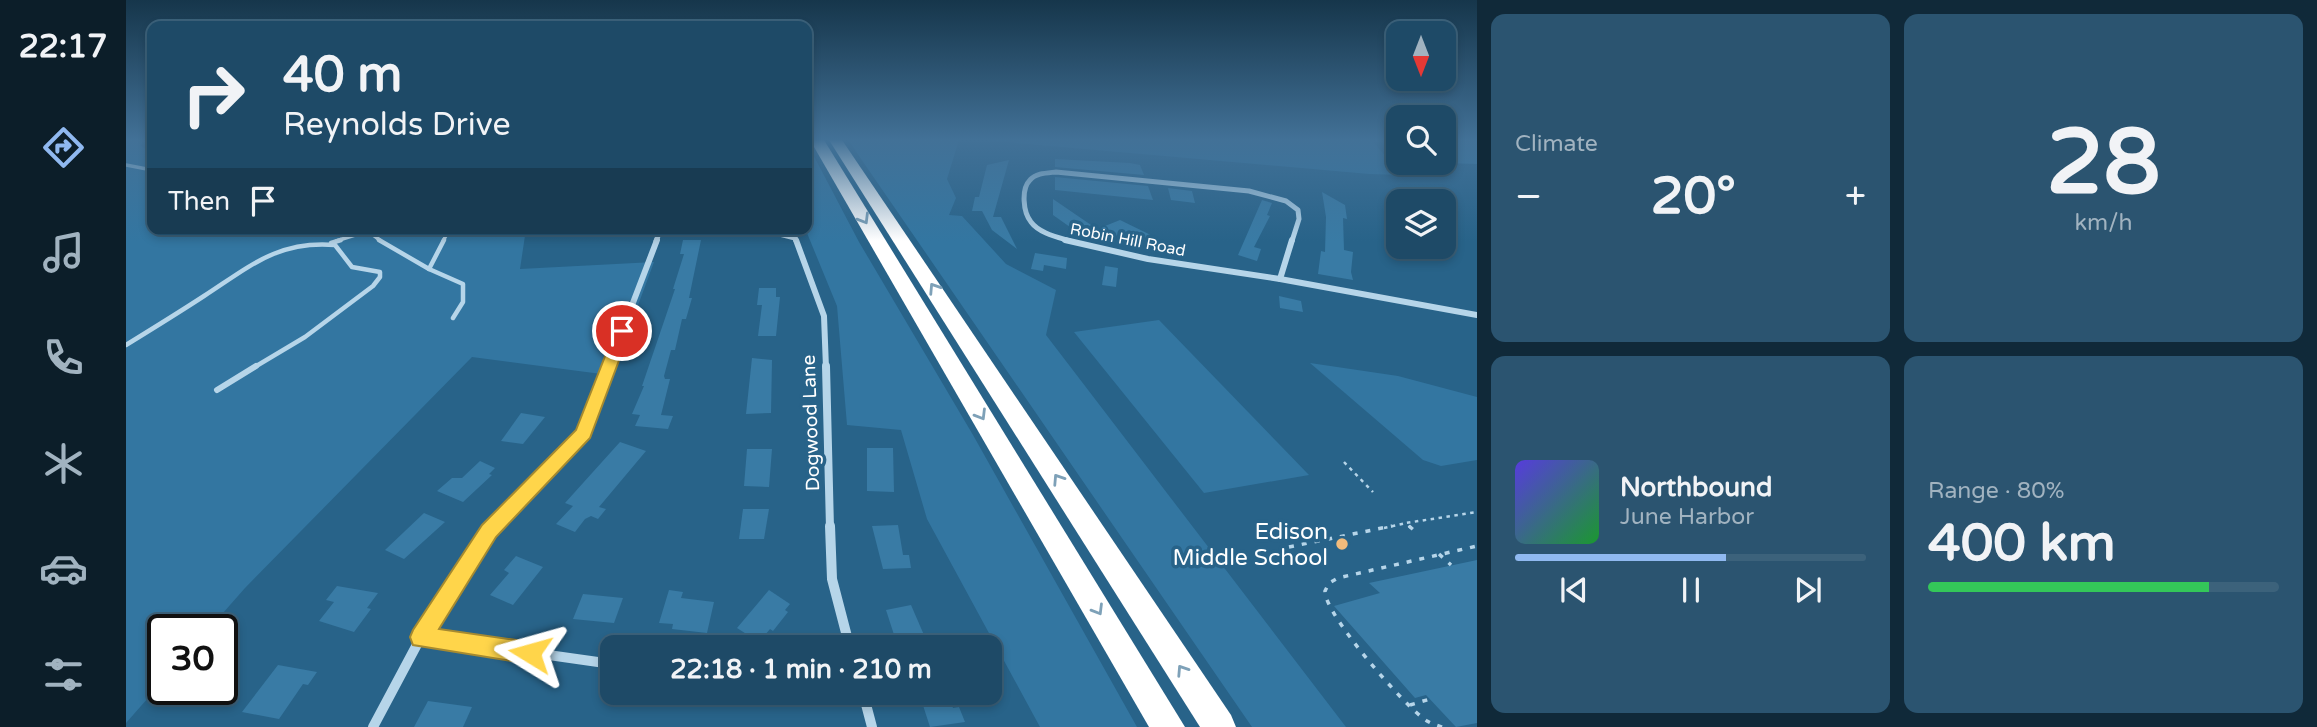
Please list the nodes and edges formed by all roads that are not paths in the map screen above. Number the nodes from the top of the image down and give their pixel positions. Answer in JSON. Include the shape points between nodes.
{"nodes":[{"id":1,"x":837,"y":174,"type":"edge"},
{"id":2,"x":858,"y":174,"type":"edge"},
{"id":3,"x":1041,"y":174,"type":"edge"},
{"id":4,"x":1076,"y":174,"type":"edge"},
{"id":5,"x":354,"y":235,"type":"edge"},
{"id":6,"x":374,"y":235,"type":"edge"},
{"id":7,"x":447,"y":235,"type":"edge"},
{"id":8,"x":660,"y":235,"type":"edge"},
{"id":9,"x":783,"y":235,"type":"edge"},
{"id":10,"x":328,"y":244,"type":"junction"},
{"id":11,"x":429,"y":270,"type":"junction"},
{"id":12,"x":1280,"y":279,"type":"junction"},
{"id":13,"x":1477,"y":315,"type":"edge"},
{"id":14,"x":453,"y":318,"type":"dead end"},
{"id":15,"x":126,"y":345,"type":"edge"},
{"id":16,"x":217,"y":390,"type":"dead end"},
{"id":17,"x":847,"y":635,"type":"edge"},
{"id":18,"x":421,"y":637,"type":"junction"},
{"id":19,"x":600,"y":662,"type":"edge"},
{"id":20,"x":866,"y":705,"type":"edge"},
{"id":21,"x":373,"y":727,"type":"edge"},
{"id":22,"x":872,"y":727,"type":"edge"},
{"id":23,"x":1168,"y":727,"type":"edge"},
{"id":24,"x":1219,"y":727,"type":"edge"}],
"edges":[{"from":1,"to":23,"type":"highway","one_way":true},
{"from":24,"to":2,"type":"highway","one_way":true},
{"from":3,"to":12,"type":"street","name":"Robin Hill Road","via":[[1027,183],[1024,197],[1031,223],[1046,235],[1064,242]]},
{"from":4,"to":12,"type":"street","name":"Robin Hill Road","via":[[1249,191],[1286,201],[1298,210],[1299,219]]},
{"from":5,"to":10,"type":"lane"},
{"from":6,"to":11,"type":"lane"},
{"from":7,"to":11,"type":"lane"},
{"from":8,"to":18,"type":"street","via":[[584,433],[489,531]]},
{"from":9,"to":17,"type":"street","name":"Dogwood Lane","via":[[795,238],[824,316],[832,579]]},
{"from":10,"to":15,"type":"lane","via":[[262,256]]},
{"from":10,"to":16,"type":"lane","via":[[335,245],[349,268],[380,272],[380,277],[305,337]]},
{"from":11,"to":14,"type":"lane","via":[[463,284],[466,295]]},
{"from":12,"to":13,"type":"street","name":"Robin Hill Road"},
{"from":18,"to":19,"type":"street"},
{"from":18,"to":21,"type":"street"},
{"from":20,"to":22,"type":"street"}]}
